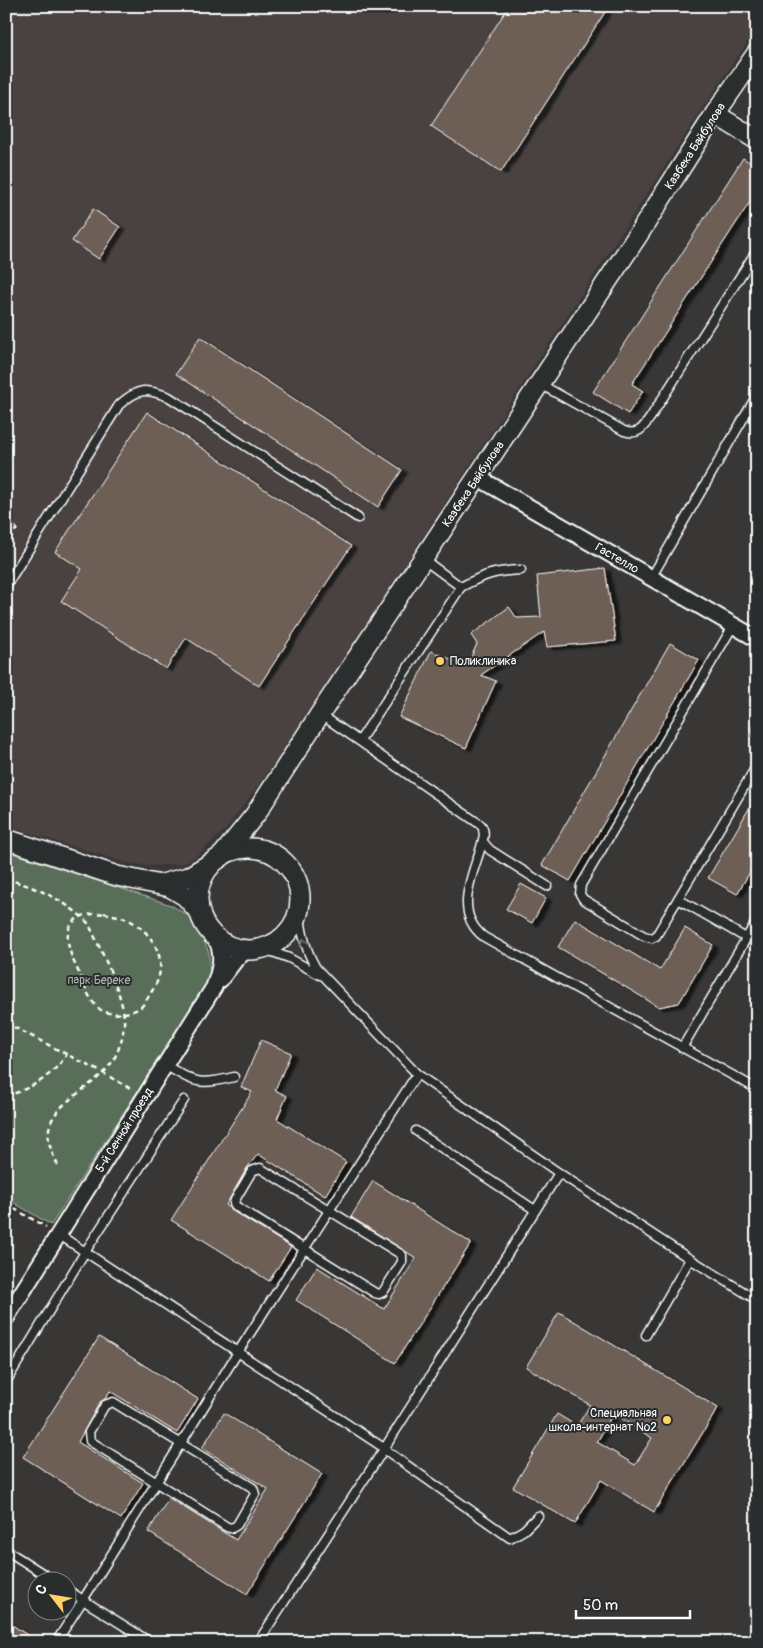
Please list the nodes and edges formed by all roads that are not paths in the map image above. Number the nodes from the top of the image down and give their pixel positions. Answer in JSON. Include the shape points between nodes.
{"nodes":[{"id":1,"x":757,"y":53,"type":"edge"},
{"id":2,"x":715,"y":114,"type":"junction"},
{"id":3,"x":757,"y":140,"type":"edge"},
{"id":4,"x":757,"y":250,"type":"edge"},
{"id":5,"x":540,"y":384,"type":"junction"},
{"id":6,"x":757,"y":395,"type":"edge"},
{"id":7,"x":477,"y":477,"type":"junction"},
{"id":8,"x":358,"y":518,"type":"dead end"},
{"id":9,"x":423,"y":559,"type":"junction"},
{"id":10,"x":521,"y":570,"type":"dead end"},
{"id":11,"x":651,"y":578,"type":"junction"},
{"id":12,"x":6,"y":586,"type":"edge"},
{"id":13,"x":461,"y":587,"type":"junction"},
{"id":14,"x":733,"y":626,"type":"junction"},
{"id":15,"x":757,"y":640,"type":"edge"},
{"id":16,"x":320,"y":714,"type":"junction"},
{"id":17,"x":757,"y":727,"type":"edge"},
{"id":18,"x":757,"y":735,"type":"edge"},
{"id":19,"x":360,"y":740,"type":"junction"},
{"id":20,"x":757,"y":765,"type":"edge"},
{"id":21,"x":259,"y":808,"type":"junction"},
{"id":22,"x":6,"y":839,"type":"edge"},
{"id":23,"x":483,"y":842,"type":"junction"},
{"id":24,"x":220,"y":857,"type":"junction"},
{"id":25,"x":279,"y":858,"type":"junction"},
{"id":26,"x":162,"y":884,"type":"junction"},
{"id":27,"x":547,"y":886,"type":"dead end"},
{"id":28,"x":678,"y":899,"type":"junction"},
{"id":29,"x":299,"y":900,"type":"junction"},
{"id":30,"x":200,"y":913,"type":"junction"},
{"id":31,"x":757,"y":920,"type":"edge"},
{"id":32,"x":216,"y":937,"type":"junction"},
{"id":33,"x":746,"y":938,"type":"junction"},
{"id":34,"x":255,"y":949,"type":"junction"},
{"id":35,"x":326,"y":978,"type":"junction"},
{"id":36,"x":214,"y":987,"type":"junction"},
{"id":37,"x":682,"y":1048,"type":"junction"},
{"id":38,"x":166,"y":1065,"type":"junction"},
{"id":39,"x":417,"y":1074,"type":"junction"},
{"id":40,"x":234,"y":1077,"type":"dead end"},
{"id":41,"x":757,"y":1089,"type":"edge"},
{"id":42,"x":184,"y":1100,"type":"dead end"},
{"id":43,"x":416,"y":1131,"type":"dead end"},
{"id":44,"x":559,"y":1173,"type":"junction"},
{"id":45,"x":329,"y":1210,"type":"junction"},
{"id":46,"x":535,"y":1210,"type":"junction"},
{"id":47,"x":58,"y":1234,"type":"junction"},
{"id":48,"x":304,"y":1249,"type":"junction"},
{"id":49,"x":85,"y":1252,"type":"junction"},
{"id":50,"x":690,"y":1259,"type":"junction"},
{"id":51,"x":757,"y":1300,"type":"edge"},
{"id":52,"x":8,"y":1312,"type":"edge"},
{"id":53,"x":646,"y":1335,"type":"dead end"},
{"id":54,"x":238,"y":1352,"type":"junction"},
{"id":55,"x":6,"y":1382,"type":"edge"},
{"id":56,"x":182,"y":1444,"type":"junction"},
{"id":57,"x":384,"y":1449,"type":"junction"},
{"id":58,"x":157,"y":1483,"type":"junction"},
{"id":59,"x":538,"y":1516,"type":"dead end"},
{"id":60,"x":6,"y":1550,"type":"edge"},
{"id":61,"x":37,"y":1570,"type":"edge"},
{"id":62,"x":78,"y":1597,"type":"edge"},
{"id":63,"x":83,"y":1600,"type":"junction"},
{"id":64,"x":56,"y":1642,"type":"edge"},
{"id":65,"x":150,"y":1642,"type":"edge"},
{"id":66,"x":258,"y":1642,"type":"edge"}],
"edges":[{"from":1,"to":2,"type":"street","name":"Казбека Байбулова"},
{"from":2,"to":3,"type":"street"},
{"from":2,"to":5,"type":"street","name":"Казбека Байбулова"},
{"from":4,"to":5,"type":"lane","via":[[638,432],[624,431]]},
{"from":5,"to":7,"type":"street","name":"Казбека Байбулова"},
{"from":6,"to":11,"type":"lane"},
{"from":7,"to":9,"type":"street","name":"Казбека Байбулова"},
{"from":7,"to":11,"type":"street","name":"Гастелло"},
{"from":8,"to":12,"type":"lane","via":[[169,397],[144,390],[131,394],[119,405]]},
{"from":9,"to":13,"type":"lane"},
{"from":9,"to":16,"type":"street","name":"Казбека Байбулова"},
{"from":10,"to":13,"type":"lane","via":[[498,571]]},
{"from":11,"to":14,"type":"street","name":"Гастелло"},
{"from":13,"to":19,"type":"lane"},
{"from":14,"to":15,"type":"street","name":"Гастелло"},
{"from":14,"to":28,"type":"lane","via":[[580,890],[586,901],[649,938],[659,933]]},
{"from":16,"to":19,"type":"lane"},
{"from":16,"to":21,"type":"street","name":"Казбека Байбулова"},
{"from":17,"to":18,"type":"lane"},
{"from":19,"to":23,"type":"lane","via":[[481,825]]},
{"from":20,"to":28,"type":"lane"},
{"from":21,"to":24,"type":"street","name":"Казбека Байбулова"},
{"from":21,"to":25,"type":"street","via":[[261,834]]},
{"from":22,"to":26,"type":"street","via":[[117,876]]},
{"from":23,"to":27,"type":"lane","via":[[490,850]]},
{"from":23,"to":37,"type":"lane","via":[[467,895],[468,916],[476,931]]},
{"from":24,"to":25,"type":"street","via":[[250,848]]},
{"from":24,"to":26,"type":"street","name":"Казбека Байбулова","via":[[188,877]]},
{"from":24,"to":30,"type":"street","via":[[201,882],[198,897]]},
{"from":25,"to":29,"type":"street","via":[[294,877]]},
{"from":26,"to":30,"type":"street","via":[[181,892]]},
{"from":28,"to":33,"type":"lane"},
{"from":29,"to":34,"type":"street","via":[[297,916],[289,930],[277,941]]},
{"from":35,"to":29,"type":"lane","one_way":true,"via":[[312,962],[304,942]]},
{"from":30,"to":32,"type":"street"},
{"from":31,"to":33,"type":"lane"},
{"from":32,"to":34,"type":"street","via":[[231,946]]},
{"from":32,"to":36,"type":"street","name":"5-й Сенной проезд","via":[[221,959]]},
{"from":33,"to":37,"type":"lane"},
{"from":34,"to":35,"type":"lane","via":[[288,958]]},
{"from":34,"to":36,"type":"street","via":[[236,959]]},
{"from":35,"to":39,"type":"lane"},
{"from":36,"to":38,"type":"street","name":"5-й Сенной проезд"},
{"from":37,"to":41,"type":"lane"},
{"from":38,"to":40,"type":"lane","via":[[199,1082],[212,1083]]},
{"from":38,"to":47,"type":"street","name":"5-й Сенной проезд"},
{"from":39,"to":44,"type":"lane"},
{"from":39,"to":45,"type":"lane"},
{"from":42,"to":49,"type":"lane"},
{"from":43,"to":46,"type":"lane"},
{"from":44,"to":46,"type":"lane"},
{"from":44,"to":50,"type":"lane"},
{"from":45,"to":48,"type":"lane"},
{"from":45,"to":48,"type":"lane","via":[[263,1169],[252,1171],[234,1204]]},
{"from":45,"to":48,"type":"lane","via":[[402,1255],[402,1262],[383,1292],[375,1293]]},
{"from":46,"to":57,"type":"lane"},
{"from":47,"to":49,"type":"lane"},
{"from":47,"to":52,"type":"street","name":"5-й Сенной проезд"},
{"from":48,"to":54,"type":"lane"},
{"from":49,"to":54,"type":"lane"},
{"from":49,"to":55,"type":"lane"},
{"from":50,"to":51,"type":"lane"},
{"from":50,"to":53,"type":"lane"},
{"from":54,"to":56,"type":"lane"},
{"from":54,"to":57,"type":"lane"},
{"from":56,"to":58,"type":"lane"},
{"from":56,"to":58,"type":"lane","via":[[116,1403],[105,1405],[89,1432],[90,1441]]},
{"from":56,"to":58,"type":"lane","via":[[255,1490],[236,1525],[227,1527]]},
{"from":57,"to":59,"type":"lane","via":[[510,1538]]},
{"from":57,"to":66,"type":"lane"},
{"from":58,"to":63,"type":"lane"},
{"from":60,"to":61,"type":"lane"},
{"from":62,"to":63,"type":"lane"},
{"from":63,"to":64,"type":"lane"},
{"from":63,"to":65,"type":"lane"}]}
